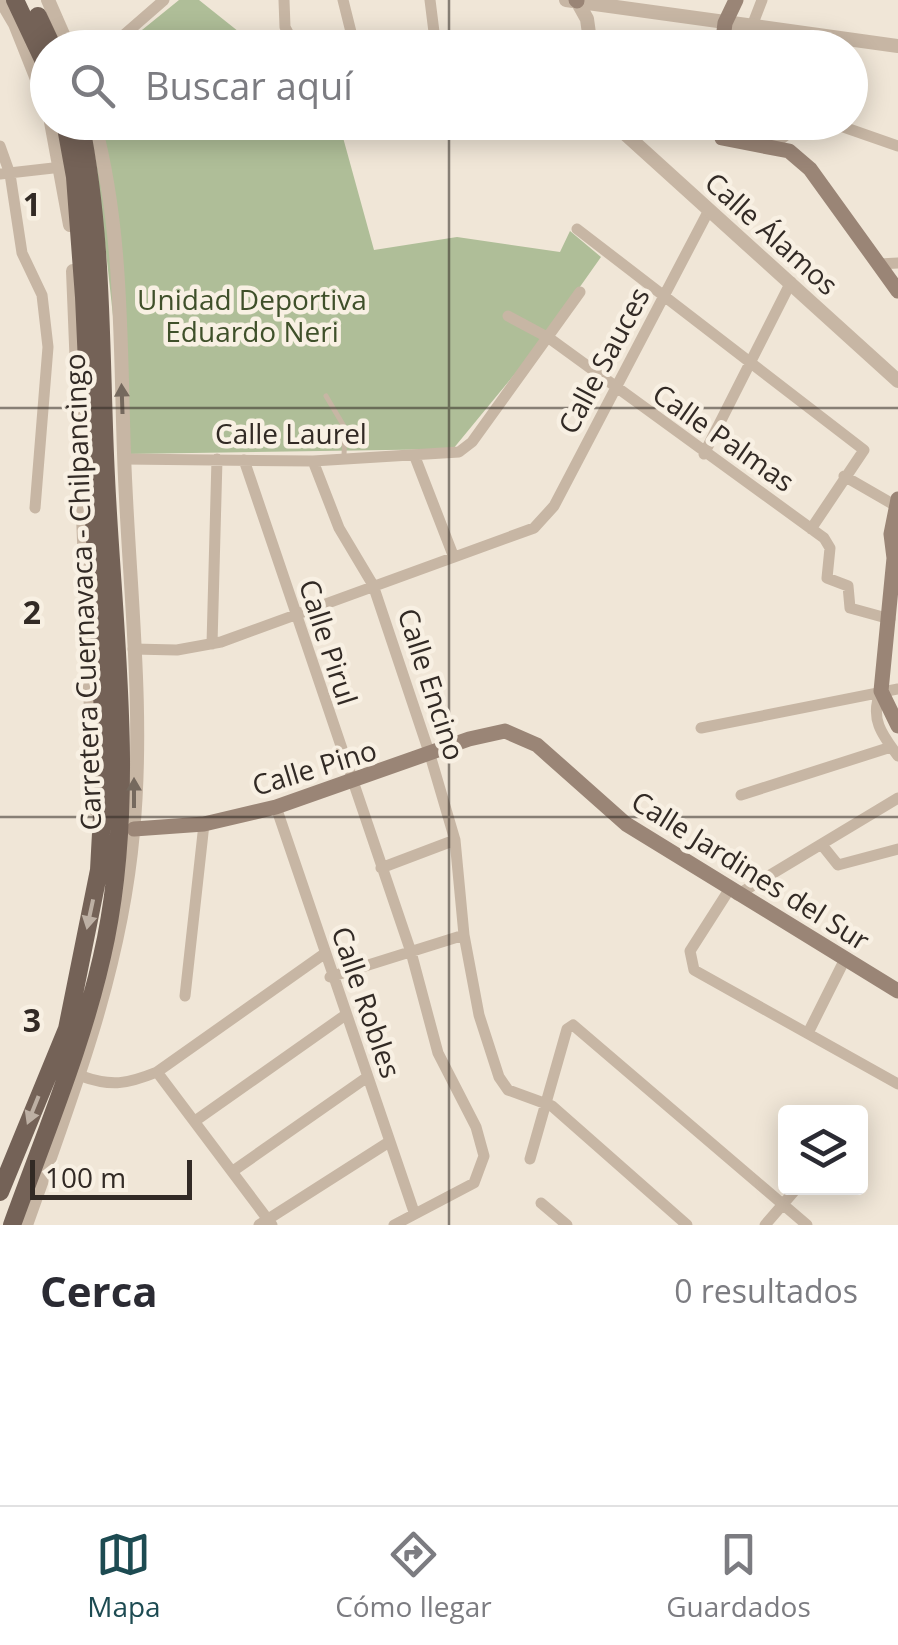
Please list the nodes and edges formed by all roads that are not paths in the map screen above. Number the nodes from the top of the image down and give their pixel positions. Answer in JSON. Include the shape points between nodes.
{"nodes":[{"id":1,"x":0,"y":0,"type":"edge"},
{"id":2,"x":16,"y":0,"type":"edge"},
{"id":3,"x":48,"y":0,"type":"edge"},
{"id":4,"x":164,"y":0,"type":"edge"},
{"id":5,"x":284,"y":0,"type":"edge"},
{"id":6,"x":343,"y":0,"type":"edge"},
{"id":7,"x":430,"y":0,"type":"edge"},
{"id":8,"x":566,"y":0,"type":"edge"},
{"id":9,"x":576,"y":0,"type":"edge"},
{"id":10,"x":736,"y":0,"type":"edge"},
{"id":11,"x":762,"y":0,"type":"edge"},
{"id":12,"x":32,"y":13,"type":"edge"},
{"id":13,"x":725,"y":23,"type":"junction"},
{"id":14,"x":752,"y":26,"type":"junction"},
{"id":15,"x":62,"y":30,"type":"edge"},
{"id":16,"x":130,"y":30,"type":"edge"},
{"id":17,"x":287,"y":30,"type":"edge"},
{"id":18,"x":350,"y":30,"type":"edge"},
{"id":19,"x":434,"y":30,"type":"edge"},
{"id":20,"x":589,"y":30,"type":"edge"},
{"id":21,"x":724,"y":30,"type":"edge"},
{"id":22,"x":781,"y":30,"type":"edge"},
{"id":23,"x":868,"y":42,"type":"edge"},
{"id":24,"x":898,"y":46,"type":"edge"},
{"id":25,"x":30,"y":62,"type":"edge"},
{"id":26,"x":868,"y":136,"type":"edge"},
{"id":27,"x":55,"y":140,"type":"edge"},
{"id":28,"x":69,"y":140,"type":"edge"},
{"id":29,"x":84,"y":140,"type":"edge"},
{"id":30,"x":97,"y":140,"type":"edge"},
{"id":31,"x":632,"y":140,"type":"edge"},
{"id":32,"x":733,"y":140,"type":"edge"},
{"id":33,"x":780,"y":140,"type":"edge"},
{"id":34,"x":0,"y":146,"type":"edge"},
{"id":35,"x":898,"y":146,"type":"edge"},
{"id":36,"x":770,"y":147,"type":"junction"},
{"id":37,"x":62,"y":167,"type":"junction"},
{"id":38,"x":5,"y":174,"type":"edge"},
{"id":39,"x":709,"y":210,"type":"junction"},
{"id":40,"x":576,"y":230,"type":"dead end"},
{"id":41,"x":898,"y":263,"type":"edge"},
{"id":42,"x":879,"y":264,"type":"junction"},
{"id":43,"x":791,"y":282,"type":"junction"},
{"id":44,"x":580,"y":292,"type":"dead end"},
{"id":45,"x":898,"y":292,"type":"edge"},
{"id":46,"x":664,"y":296,"type":"junction"},
{"id":47,"x":508,"y":316,"type":"dead end"},
{"id":48,"x":550,"y":338,"type":"junction"},
{"id":49,"x":752,"y":360,"type":"junction"},
{"id":50,"x":898,"y":382,"type":"edge"},
{"id":51,"x":616,"y":390,"type":"junction"},
{"id":52,"x":326,"y":396,"type":"dead end"},
{"id":53,"x":704,"y":454,"type":"junction"},
{"id":54,"x":415,"y":457,"type":"junction"},
{"id":55,"x":124,"y":459,"type":"junction"},
{"id":56,"x":218,"y":459,"type":"junction"},
{"id":57,"x":344,"y":459,"type":"junction"},
{"id":58,"x":244,"y":460,"type":"junction"},
{"id":59,"x":312,"y":462,"type":"junction"},
{"id":60,"x":844,"y":476,"type":"junction"},
{"id":61,"x":897,"y":503,"type":"edge"},
{"id":62,"x":35,"y":508,"type":"dead end"},
{"id":63,"x":811,"y":529,"type":"junction"},
{"id":64,"x":894,"y":535,"type":"edge"},
{"id":65,"x":453,"y":555,"type":"junction"},
{"id":66,"x":372,"y":586,"type":"junction"},
{"id":67,"x":292,"y":613,"type":"junction"},
{"id":68,"x":890,"y":619,"type":"junction"},
{"id":69,"x":212,"y":644,"type":"junction"},
{"id":70,"x":133,"y":649,"type":"junction"},
{"id":71,"x":898,"y":689,"type":"edge"},
{"id":72,"x":881,"y":691,"type":"junction"},
{"id":73,"x":898,"y":726,"type":"edge"},
{"id":74,"x":701,"y":728,"type":"dead end"},
{"id":75,"x":505,"y":731,"type":"joint"},
{"id":76,"x":895,"y":752,"type":"edge"},
{"id":77,"x":430,"y":755,"type":"junction"},
{"id":78,"x":350,"y":784,"type":"junction"},
{"id":79,"x":742,"y":795,"type":"dead end"},
{"id":80,"x":898,"y":798,"type":"edge"},
{"id":81,"x":276,"y":807,"type":"junction"},
{"id":82,"x":204,"y":824,"type":"junction"},
{"id":83,"x":134,"y":829,"type":"junction"},
{"id":84,"x":103,"y":832,"type":"junction"},
{"id":85,"x":454,"y":840,"type":"junction"},
{"id":86,"x":822,"y":845,"type":"junction"},
{"id":87,"x":898,"y":849,"type":"edge"},
{"id":88,"x":382,"y":868,"type":"junction"},
{"id":89,"x":733,"y":892,"type":"junction"},
{"id":90,"x":464,"y":936,"type":"junction"},
{"id":91,"x":411,"y":952,"type":"junction"},
{"id":92,"x":324,"y":954,"type":"junction"},
{"id":93,"x":845,"y":959,"type":"junction"},
{"id":94,"x":330,"y":977,"type":"junction"},
{"id":95,"x":898,"y":991,"type":"edge"},
{"id":96,"x":185,"y":996,"type":"dead end"},
{"id":97,"x":344,"y":1016,"type":"junction"},
{"id":98,"x":808,"y":1033,"type":"junction"},
{"id":99,"x":157,"y":1072,"type":"junction"},
{"id":100,"x":82,"y":1076,"type":"junction"},
{"id":101,"x":366,"y":1078,"type":"junction"},
{"id":102,"x":898,"y":1084,"type":"edge"},
{"id":103,"x":548,"y":1105,"type":"junction"},
{"id":104,"x":195,"y":1122,"type":"junction"},
{"id":105,"x":390,"y":1142,"type":"junction"},
{"id":106,"x":530,"y":1160,"type":"dead end"},
{"id":107,"x":232,"y":1171,"type":"junction"},
{"id":108,"x":0,"y":1192,"type":"edge"},
{"id":109,"x":791,"y":1195,"type":"edge"},
{"id":110,"x":541,"y":1203,"type":"dead end"},
{"id":111,"x":783,"y":1205,"type":"junction"},
{"id":112,"x":414,"y":1212,"type":"junction"},
{"id":113,"x":267,"y":1224,"type":"edge"},
{"id":114,"x":23,"y":1225,"type":"edge"},
{"id":115,"x":394,"y":1225,"type":"edge"},
{"id":116,"x":567,"y":1225,"type":"edge"},
{"id":117,"x":687,"y":1225,"type":"edge"},
{"id":118,"x":765,"y":1225,"type":"edge"},
{"id":119,"x":807,"y":1225,"type":"edge"}],
"edges":[{"from":1,"to":25,"type":"street"},
{"from":2,"to":12,"type":"main road"},
{"from":3,"to":15,"type":"street"},
{"from":4,"to":16,"type":"street"},
{"from":5,"to":17,"type":"street"},
{"from":6,"to":18,"type":"street"},
{"from":7,"to":19,"type":"street"},
{"from":8,"to":9,"type":"street"},
{"from":9,"to":13,"type":"street"},
{"from":9,"to":20,"type":"street"},
{"from":10,"to":13,"type":"main road"},
{"from":11,"to":14,"type":"street"},
{"from":13,"to":14,"type":"street"},
{"from":13,"to":21,"type":"main road"},
{"from":14,"to":22,"type":"street"},
{"from":23,"to":24,"type":"street"},
{"from":26,"to":35,"type":"street"},
{"from":27,"to":37,"type":"street"},
{"from":28,"to":84,"type":"main road","name":"Carretera Cuernavaca - Chilpancingo","via":[[84,297]]},
{"from":29,"to":114,"type":"main road","name":"Carretera Cuernavaca - Chilpancingo","via":[[100,295],[120,761],[118,857],[82,1033]]},
{"from":55,"to":30,"type":"street","one_way":true,"via":[[117,260]]},
{"from":31,"to":39,"type":"street","name":"Calle Álamos"},
{"from":32,"to":36,"type":"main road"},
{"from":33,"to":36,"type":"street"},
{"from":34,"to":38,"type":"street"},
{"from":36,"to":42,"type":"main road","via":[[790,152],[810,169]]},
{"from":37,"to":38,"type":"street"},
{"from":37,"to":84,"type":"street","via":[[76,318],[95,816]]},
{"from":38,"to":62,"type":"street","via":[[22,253],[42,295],[48,347]]},
{"from":39,"to":43,"type":"street","name":"Calle Álamos"},
{"from":39,"to":46,"type":"street","name":"Calle Sauces"},
{"from":40,"to":46,"type":"street"},
{"from":41,"to":42,"type":"street"},
{"from":42,"to":45,"type":"main road"},
{"from":43,"to":49,"type":"street"},
{"from":43,"to":50,"type":"street","name":"Calle Álamos"},
{"from":44,"to":48,"type":"street"},
{"from":46,"to":49,"type":"street"},
{"from":46,"to":51,"type":"street","name":"Calle Sauces"},
{"from":47,"to":48,"type":"street","name":"Calle Palmas"},
{"from":48,"to":51,"type":"street","name":"Calle Palmas"},
{"from":48,"to":54,"type":"street","name":"Calle Laurel","via":[[472,442],[458,452]]},
{"from":49,"to":53,"type":"street"},
{"from":49,"to":60,"type":"street","via":[[864,450]]},
{"from":51,"to":53,"type":"street","name":"Calle Palmas"},
{"from":51,"to":65,"type":"street","name":"Calle Sauces","via":[[554,506],[534,528]]},
{"from":52,"to":57,"type":"lane","via":[[345,428]]},
{"from":53,"to":63,"type":"street","name":"Calle Palmas"},
{"from":54,"to":57,"type":"street","name":"Calle Laurel"},
{"from":54,"to":65,"type":"street"},
{"from":55,"to":56,"type":"street","name":"Calle Laurel"},
{"from":55,"to":70,"type":"street"},
{"from":56,"to":58,"type":"street","name":"Calle Laurel"},
{"from":56,"to":69,"type":"street"},
{"from":57,"to":59,"type":"street","name":"Calle Laurel"},
{"from":58,"to":59,"type":"street","name":"Calle Laurel"},
{"from":58,"to":67,"type":"street","name":"Calle Pirul"},
{"from":59,"to":66,"type":"street","name":"Calle Encino","via":[[338,528]]},
{"from":60,"to":61,"type":"street"},
{"from":60,"to":63,"type":"street"},
{"from":61,"to":64,"type":"main road"},
{"from":63,"to":68,"type":"street","name":"Calle Palmas","via":[[830,548],[827,578],[848,586],[850,608]]},
{"from":64,"to":68,"type":"main road"},
{"from":65,"to":66,"type":"street"},
{"from":66,"to":67,"type":"street"},
{"from":66,"to":77,"type":"street","name":"Calle Encino"},
{"from":67,"to":69,"type":"street"},
{"from":67,"to":78,"type":"street","name":"Calle Pirul"},
{"from":68,"to":72,"type":"main road"},
{"from":69,"to":70,"type":"street"},
{"from":83,"to":70,"type":"street","one_way":true},
{"from":71,"to":72,"type":"street"},
{"from":72,"to":73,"type":"main road"},
{"from":72,"to":74,"type":"street"},
{"from":72,"to":76,"type":"street","via":[[878,728]]},
{"from":75,"to":77,"type":"main road","name":"Calle Pino"},
{"from":75,"to":89,"type":"main road","name":"Calle Jardines del Sur","via":[[537,746],[626,824]]},
{"from":76,"to":79,"type":"street"},
{"from":77,"to":78,"type":"main road","name":"Calle Pino"},
{"from":77,"to":85,"type":"street","name":"Calle Encino"},
{"from":78,"to":81,"type":"main road","name":"Calle Pino"},
{"from":78,"to":88,"type":"street","name":"Calle Pirul"},
{"from":80,"to":86,"type":"street"},
{"from":81,"to":82,"type":"main road","name":"Calle Pino"},
{"from":81,"to":92,"type":"street","name":"Calle Robles"},
{"from":82,"to":83,"type":"main road","name":"Calle Pino"},
{"from":82,"to":96,"type":"street"},
{"from":83,"to":100,"type":"street","via":[[114,959]]},
{"from":84,"to":108,"type":"main road","name":"Carretera Cuernavaca - Chilpancingo","one_way":true,"via":[[67,1029]]},
{"from":85,"to":88,"type":"street"},
{"from":85,"to":90,"type":"street","name":"Calle Encino"},
{"from":86,"to":87,"type":"street","via":[[838,866]]},
{"from":86,"to":89,"type":"street"},
{"from":88,"to":91,"type":"street","name":"Calle Pirul"},
{"from":89,"to":93,"type":"main road","name":"Calle Jardines del Sur"},
{"from":89,"to":98,"type":"street","via":[[690,951],[694,970]]},
{"from":90,"to":91,"type":"street"},
{"from":90,"to":103,"type":"street","name":"Calle Encino","via":[[499,1077],[508,1090]]},
{"from":91,"to":94,"type":"street"},
{"from":91,"to":112,"type":"street","name":"Calle Pirul","via":[[438,1053],[484,1156],[474,1183]]},
{"from":92,"to":94,"type":"street","name":"Calle Robles"},
{"from":92,"to":99,"type":"street"},
{"from":93,"to":95,"type":"main road","name":"Calle Jardines del Sur"},
{"from":93,"to":98,"type":"street"},
{"from":94,"to":97,"type":"street","name":"Calle Robles"},
{"from":97,"to":101,"type":"street","name":"Calle Robles"},
{"from":97,"to":104,"type":"street"},
{"from":98,"to":102,"type":"street"},
{"from":99,"to":100,"type":"street","via":[[108,1086]]},
{"from":99,"to":104,"type":"street"},
{"from":100,"to":114,"type":"street"},
{"from":101,"to":105,"type":"street","name":"Calle Robles"},
{"from":101,"to":107,"type":"street"},
{"from":103,"to":106,"type":"street"},
{"from":103,"to":111,"type":"street","via":[[573,1025]]},
{"from":103,"to":117,"type":"street","name":"Calle Encino"},
{"from":104,"to":107,"type":"street"},
{"from":105,"to":112,"type":"street","name":"Calle Robles"},
{"from":105,"to":113,"type":"street"},
{"from":107,"to":113,"type":"street"},
{"from":109,"to":111,"type":"street"},
{"from":110,"to":116,"type":"street"},
{"from":111,"to":118,"type":"street"},
{"from":111,"to":119,"type":"street"},
{"from":112,"to":115,"type":"street","name":"Calle Pirul"}]}
